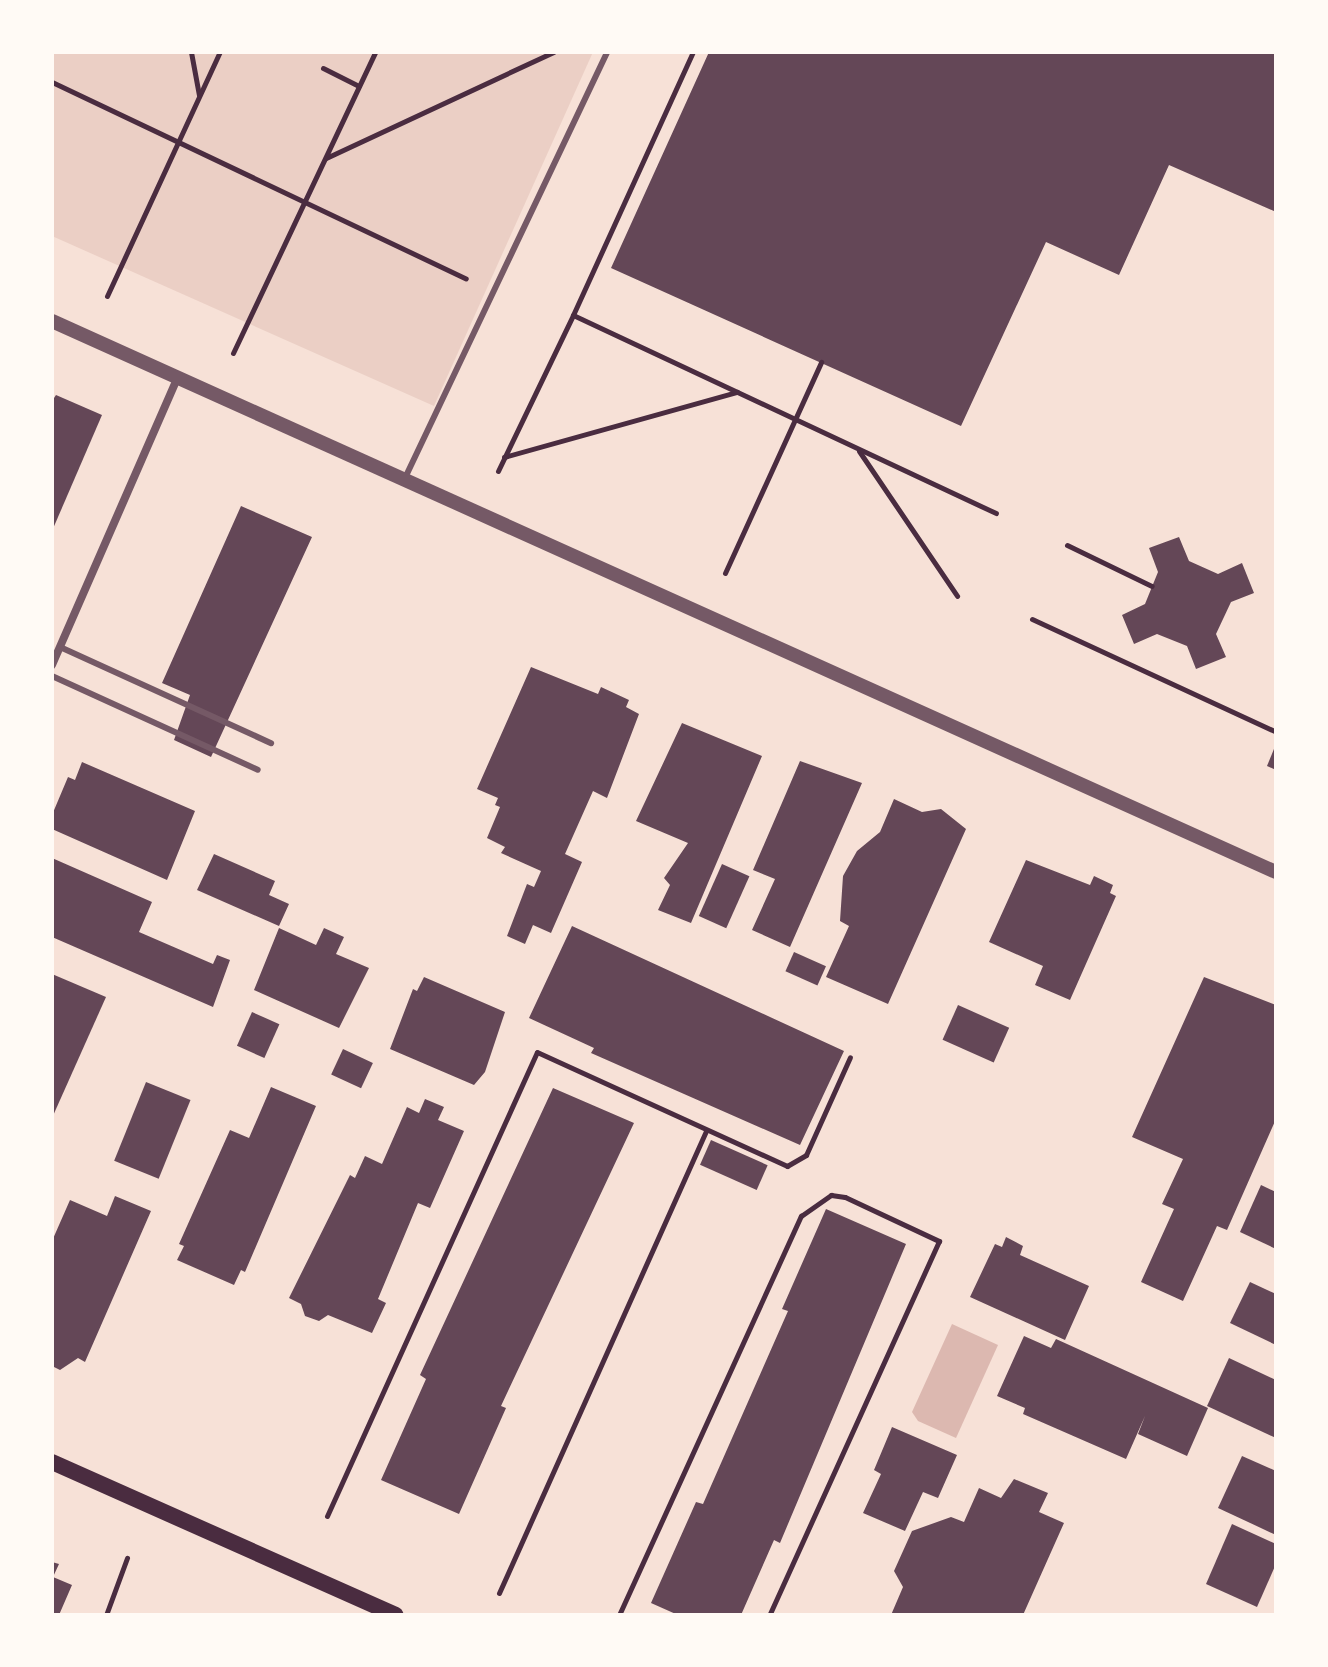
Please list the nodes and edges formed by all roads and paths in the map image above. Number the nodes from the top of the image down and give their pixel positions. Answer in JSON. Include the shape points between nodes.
{"nodes":[{"id":1,"x":191,"y":52,"type":"edge"},
{"id":2,"x":220,"y":52,"type":"edge"},
{"id":3,"x":375,"y":52,"type":"edge"},
{"id":4,"x":553,"y":52,"type":"edge"},
{"id":5,"x":607,"y":52,"type":"edge"},
{"id":6,"x":693,"y":52,"type":"edge"},
{"id":7,"x":323,"y":68,"type":"dead end"},
{"id":8,"x":52,"y":82,"type":"edge"},
{"id":9,"x":359,"y":86,"type":"junction"},
{"id":10,"x":200,"y":95,"type":"junction"},
{"id":11,"x":178,"y":142,"type":"junction"},
{"id":12,"x":325,"y":159,"type":"junction"},
{"id":13,"x":304,"y":202,"type":"junction"},
{"id":14,"x":492,"y":292,"type":"junction"},
{"id":15,"x":107,"y":296,"type":"dead end"},
{"id":16,"x":573,"y":315,"type":"junction"},
{"id":17,"x":52,"y":321,"type":"edge"},
{"id":18,"x":233,"y":353,"type":"dead end"},
{"id":19,"x":821,"y":362,"type":"dead end"},
{"id":20,"x":179,"y":376,"type":"junction"},
{"id":21,"x":738,"y":392,"type":"junction"},
{"id":22,"x":795,"y":419,"type":"junction"},
{"id":23,"x":857,"y":448,"type":"junction"},
{"id":24,"x":504,"y":457,"type":"junction"},
{"id":25,"x":498,"y":471,"type":"dead end"},
{"id":26,"x":405,"y":478,"type":"junction"},
{"id":27,"x":996,"y":513,"type":"dead end"},
{"id":28,"x":1067,"y":545,"type":"dead end"},
{"id":29,"x":725,"y":573,"type":"dead end"},
{"id":30,"x":1152,"y":586,"type":"dead end"},
{"id":31,"x":957,"y":596,"type":"dead end"},
{"id":32,"x":1032,"y":619,"type":"dead end"},
{"id":33,"x":60,"y":647,"type":"junction"},
{"id":34,"x":52,"y":665,"type":"edge"},
{"id":35,"x":52,"y":676,"type":"edge"},
{"id":36,"x":1276,"y":732,"type":"edge"},
{"id":37,"x":271,"y":743,"type":"dead end"},
{"id":38,"x":258,"y":770,"type":"dead end"},
{"id":39,"x":1276,"y":872,"type":"edge"},
{"id":40,"x":850,"y":1057,"type":"dead end"},
{"id":41,"x":706,"y":1131,"type":"junction"},
{"id":42,"x":52,"y":1462,"type":"edge"},
{"id":43,"x":327,"y":1516,"type":"dead end"},
{"id":44,"x":127,"y":1558,"type":"dead end"},
{"id":45,"x":499,"y":1593,"type":"dead end"},
{"id":46,"x":106,"y":1615,"type":"edge"},
{"id":47,"x":396,"y":1615,"type":"edge"},
{"id":48,"x":619,"y":1615,"type":"edge"},
{"id":49,"x":769,"y":1615,"type":"edge"}],
"edges":[{"from":1,"to":10,"type":"path"},
{"from":2,"to":10,"type":"path"},
{"from":3,"to":9,"type":"path"},
{"from":4,"to":12,"type":"path"},
{"from":5,"to":14,"type":"lane"},
{"from":6,"to":16,"type":"path"},
{"from":7,"to":9,"type":"path"},
{"from":8,"to":11,"type":"path"},
{"from":9,"to":12,"type":"path"},
{"from":10,"to":11,"type":"path"},
{"from":11,"to":13,"type":"path"},
{"from":11,"to":15,"type":"path"},
{"from":12,"to":13,"type":"path"},
{"from":13,"to":14,"type":"path"},
{"from":13,"to":18,"type":"path"},
{"from":14,"to":26,"type":"lane"},
{"from":16,"to":21,"type":"path"},
{"from":16,"to":24,"type":"path"},
{"from":17,"to":20,"type":"street"},
{"from":19,"to":22,"type":"path"},
{"from":20,"to":26,"type":"street"},
{"from":20,"to":33,"type":"street"},
{"from":21,"to":22,"type":"path"},
{"from":21,"to":24,"type":"path"},
{"from":22,"to":23,"type":"path"},
{"from":22,"to":29,"type":"path"},
{"from":23,"to":27,"type":"path"},
{"from":23,"to":31,"type":"path"},
{"from":24,"to":25,"type":"path"},
{"from":26,"to":39,"type":"street"},
{"from":28,"to":30,"type":"path"},
{"from":32,"to":36,"type":"path"},
{"from":33,"to":34,"type":"street"},
{"from":33,"to":37,"type":"lane"},
{"from":35,"to":38,"type":"lane"},
{"from":40,"to":41,"type":"path","via":[[806,1155],[795,1166],[778,1165]]},
{"from":41,"to":43,"type":"path","via":[[537,1052]]},
{"from":41,"to":45,"type":"path"},
{"from":42,"to":47,"type":"main road"},
{"from":44,"to":46,"type":"path"},
{"from":48,"to":49,"type":"path","via":[[801,1216],[831,1195],[845,1197],[939,1241]]}]}
